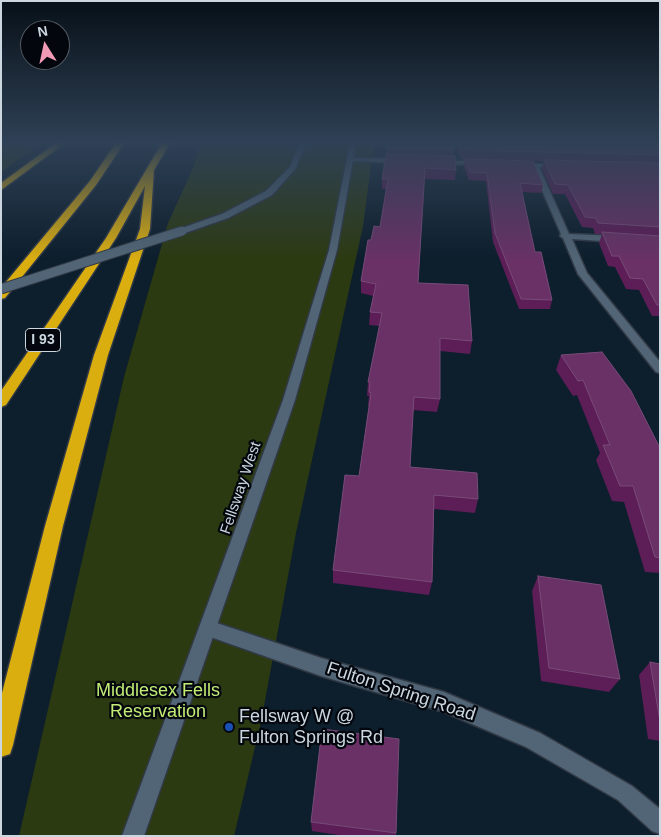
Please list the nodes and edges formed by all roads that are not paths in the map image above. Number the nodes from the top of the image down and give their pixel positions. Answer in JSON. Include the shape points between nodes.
{"nodes":[{"id":1,"x":93,"y":182,"type":"edge"},
{"id":2,"x":144,"y":182,"type":"edge"},
{"id":3,"x":150,"y":182,"type":"edge"},
{"id":4,"x":281,"y":182,"type":"edge"},
{"id":5,"x":347,"y":182,"type":"edge"},
{"id":6,"x":542,"y":182,"type":"edge"},
{"id":7,"x":564,"y":236,"type":"junction"},
{"id":8,"x":629,"y":240,"type":"edge"},
{"id":9,"x":1,"y":289,"type":"edge"},
{"id":10,"x":1,"y":296,"type":"edge"},
{"id":11,"x":660,"y":370,"type":"edge"},
{"id":12,"x":1,"y":402,"type":"edge"},
{"id":13,"x":208,"y":628,"type":"junction"},
{"id":14,"x":1,"y":745,"type":"edge"},
{"id":15,"x":660,"y":823,"type":"edge"},
{"id":16,"x":133,"y":836,"type":"edge"}],
"edges":[{"from":1,"to":10,"type":"highway"},
{"from":2,"to":12,"type":"highway","number":"I 93","via":[[106,246]]},
{"from":3,"to":14,"type":"highway","via":[[145,229],[101,355],[54,526]]},
{"from":4,"to":9,"type":"main road","bridge":true,"via":[[239,210],[182,232]]},
{"from":5,"to":13,"type":"main road","name":"Fellsway West","via":[[333,250],[289,400]]},
{"from":6,"to":7,"type":"main road"},
{"from":7,"to":8,"type":"main road"},
{"from":7,"to":11,"type":"main road","via":[[583,274]]},
{"from":13,"to":15,"type":"main road","name":"Fulton Spring Road","via":[[321,667],[444,702],[488,720],[533,740],[625,793]]},
{"from":13,"to":16,"type":"main road","name":"Fellsway West"}]}
